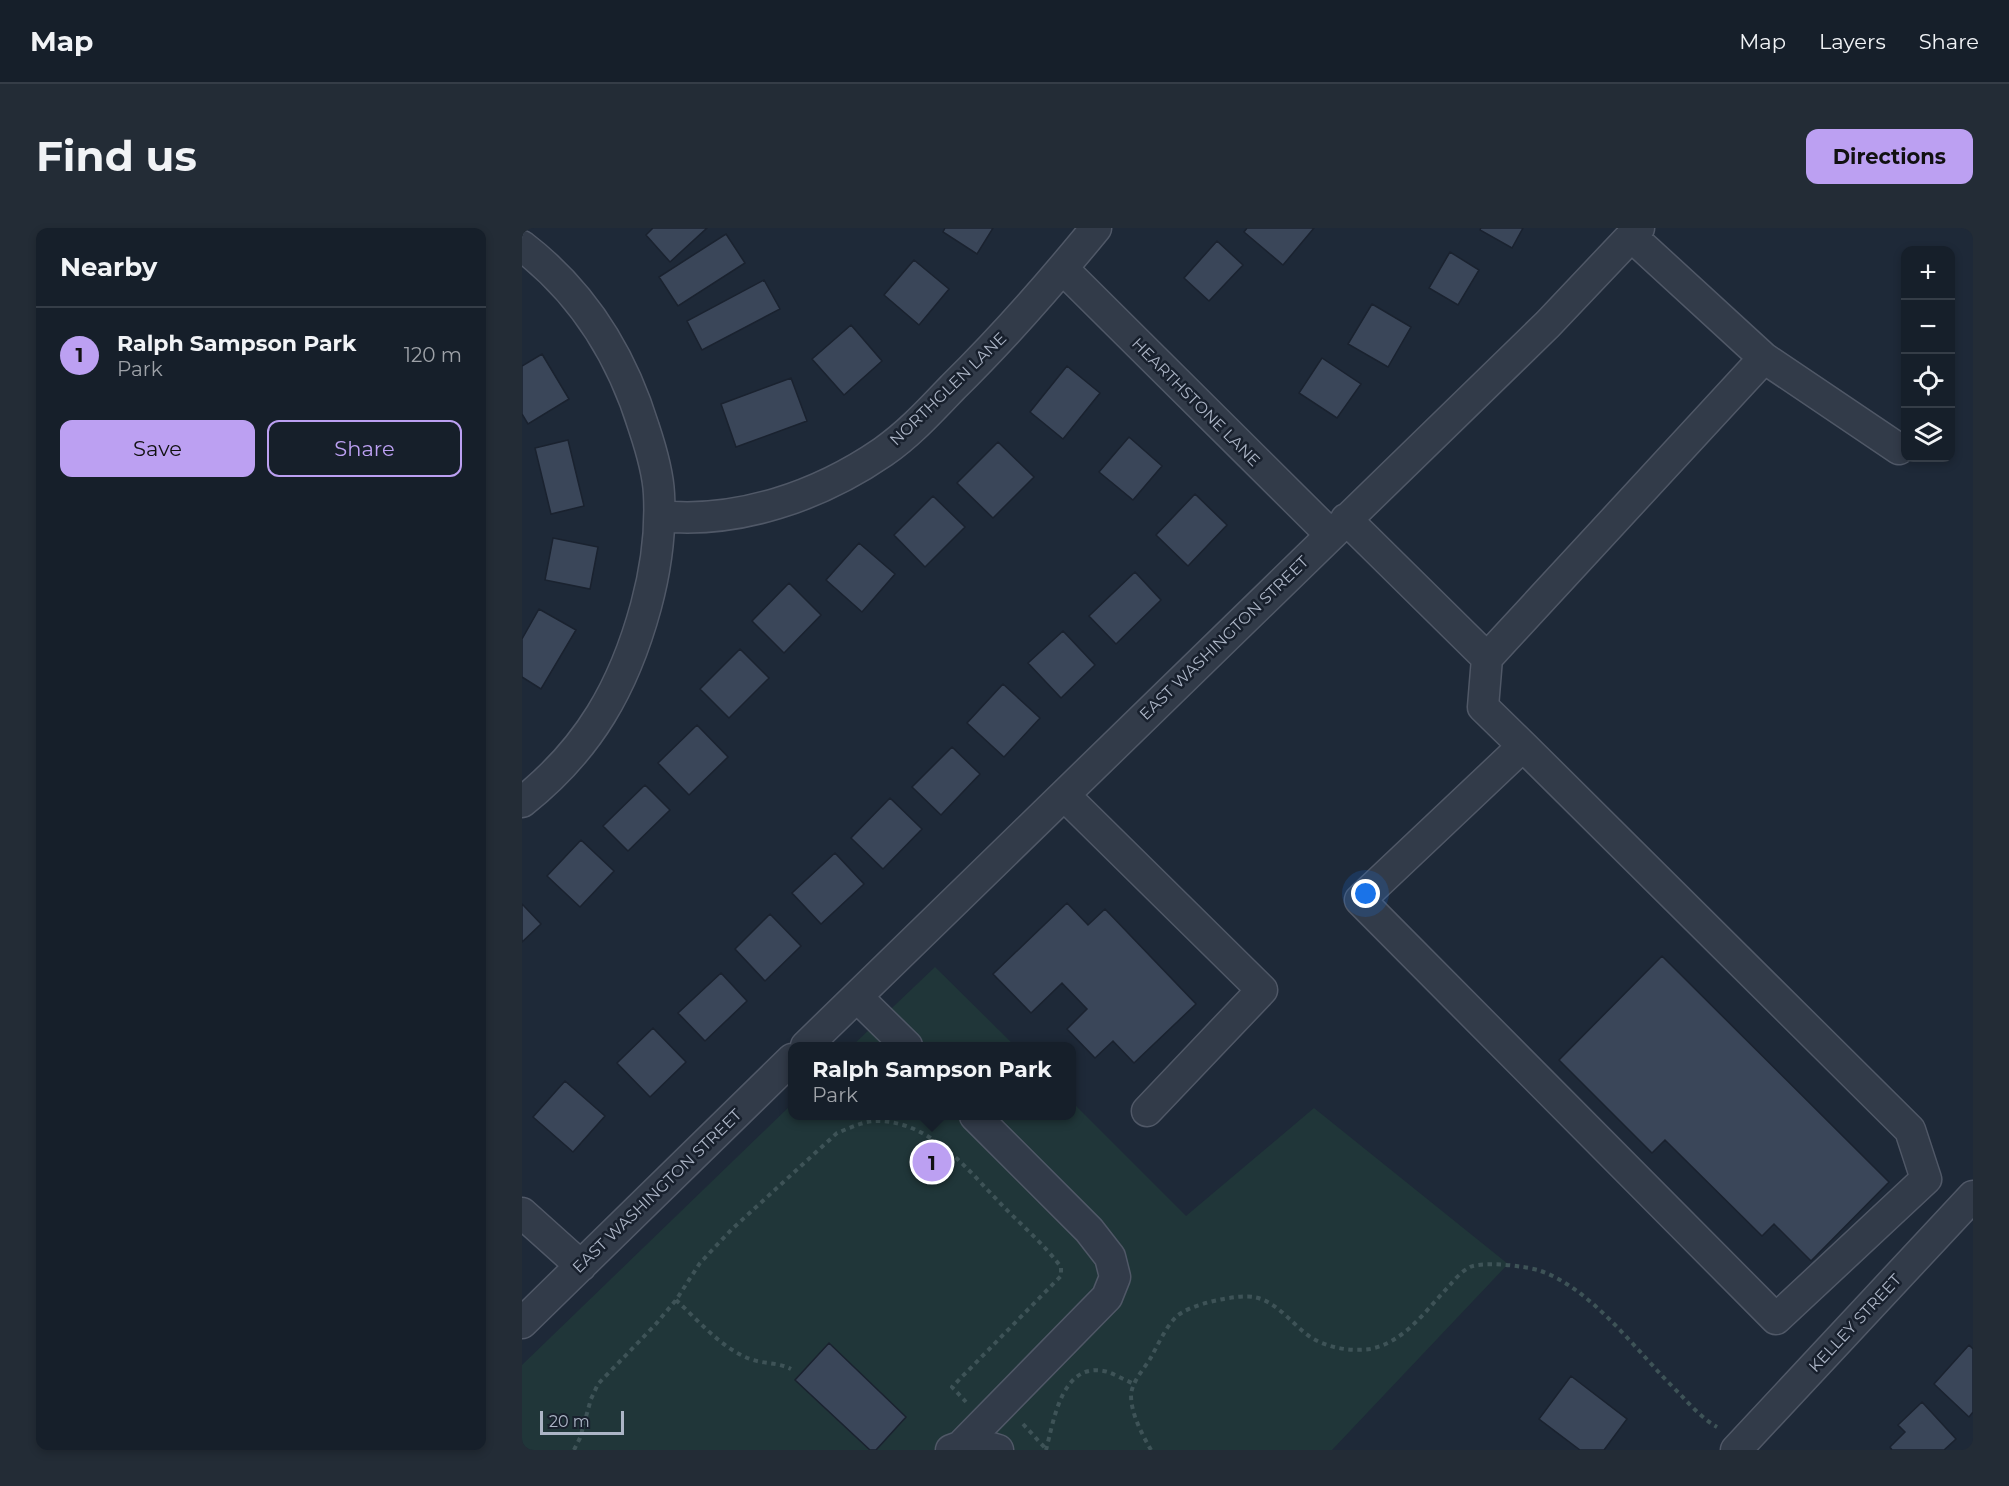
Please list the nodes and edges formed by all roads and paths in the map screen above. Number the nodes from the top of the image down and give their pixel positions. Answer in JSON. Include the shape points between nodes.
{"nodes":[{"id":1,"x":1096,"y":228,"type":"edge"},
{"id":2,"x":1635,"y":232,"type":"edge"},
{"id":3,"x":522,"y":246,"type":"edge"},
{"id":4,"x":1063,"y":269,"type":"junction"},
{"id":5,"x":1764,"y":358,"type":"junction"},
{"id":6,"x":1899,"y":449,"type":"dead end"},
{"id":7,"x":660,"y":516,"type":"junction"},
{"id":8,"x":1338,"y":526,"type":"junction"},
{"id":9,"x":1487,"y":658,"type":"junction"},
{"id":10,"x":1523,"y":746,"type":"junction"},
{"id":11,"x":1064,"y":795,"type":"junction"},
{"id":12,"x":522,"y":802,"type":"edge"},
{"id":13,"x":857,"y":997,"type":"junction"},
{"id":14,"x":811,"y":1042,"type":"edge"},
{"id":15,"x":902,"y":1042,"type":"edge"},
{"id":16,"x":788,"y":1063,"type":"edge"},
{"id":17,"x":1147,"y":1111,"type":"dead end"},
{"id":18,"x":979,"y":1120,"type":"edge"},
{"id":19,"x":1973,"y":1196,"type":"edge"},
{"id":20,"x":522,"y":1213,"type":"edge"},
{"id":21,"x":581,"y":1266,"type":"junction"},
{"id":22,"x":676,"y":1299,"type":"junction"},
{"id":23,"x":522,"y":1323,"type":"edge"},
{"id":24,"x":790,"y":1369,"type":"dead end"},
{"id":25,"x":1134,"y":1384,"type":"junction"},
{"id":26,"x":970,"y":1407,"type":"dead end"},
{"id":27,"x":1020,"y":1420,"type":"dead end"},
{"id":28,"x":1730,"y":1438,"type":"edge"},
{"id":29,"x":956,"y":1448,"type":"edge"},
{"id":30,"x":574,"y":1450,"type":"edge"},
{"id":31,"x":998,"y":1450,"type":"edge"},
{"id":32,"x":1151,"y":1450,"type":"edge"}],
"edges":[{"from":1,"to":4,"type":"street","name":"NORTHGLEN LANE"},
{"from":2,"to":5,"type":"street"},
{"from":2,"to":8,"type":"street","name":"EAST WASHINGTON STREET","via":[[1548,324]]},
{"from":3,"to":7,"type":"street","via":[[566,286],[616,358],[649,442]]},
{"from":4,"to":7,"type":"street","name":"NORTHGLEN LANE","via":[[957,383],[903,436],[873,458],[816,488],[767,506],[710,518]]},
{"from":4,"to":8,"type":"street","name":"HEARTHSTONE LANE"},
{"from":5,"to":6,"type":"street"},
{"from":5,"to":9,"type":"street"},
{"from":7,"to":12,"type":"street","via":[[653,579],[636,643],[622,677],[577,747]]},
{"from":8,"to":9,"type":"street","name":"HEARTHSTONE LANE"},
{"from":8,"to":11,"type":"street","name":"EAST WASHINGTON STREET"},
{"from":9,"to":10,"type":"street","via":[[1483,707]]},
{"from":10,"to":10,"type":"street","via":[[1910,1130],[1926,1179],[1776,1319],[1360,900]]},
{"from":11,"to":13,"type":"street","name":"EAST WASHINGTON STREET"},
{"from":11,"to":17,"type":"street","via":[[1262,990]]},
{"from":13,"to":14,"type":"street","name":"EAST WASHINGTON STREET"},
{"from":13,"to":15,"type":"street"},
{"from":16,"to":21,"type":"street","name":"EAST WASHINGTON STREET"},
{"from":18,"to":29,"type":"street","via":[[1089,1230],[1110,1257],[1115,1277],[1107,1297]]},
{"from":19,"to":28,"type":"street","name":"KELLEY STREET"},
{"from":20,"to":21,"type":"street"},
{"from":21,"to":23,"type":"street","name":"EAST WASHINGTON STREET"},
{"from":22,"to":24,"type":"path","via":[[738,1353]]},
{"from":22,"to":26,"type":"path","via":[[700,1263],[731,1230],[837,1133],[876,1121],[898,1124],[936,1140],[953,1155],[1062,1271],[952,1387]]},
{"from":22,"to":30,"type":"path","via":[[598,1384]]},
{"from":25,"to":27,"type":"path","via":[[1107,1372],[1085,1372],[1074,1378],[1063,1394],[1046,1450]]},
{"from":25,"to":28,"type":"path","via":[[1176,1318],[1199,1306],[1235,1298],[1265,1299],[1323,1343],[1345,1350],[1369,1349],[1387,1344],[1406,1331],[1470,1267],[1527,1267],[1574,1288],[1692,1407]]},
{"from":25,"to":32,"type":"path","via":[[1131,1395],[1135,1416]]},
{"from":29,"to":31,"type":"street","via":[[980,1444]]}]}
